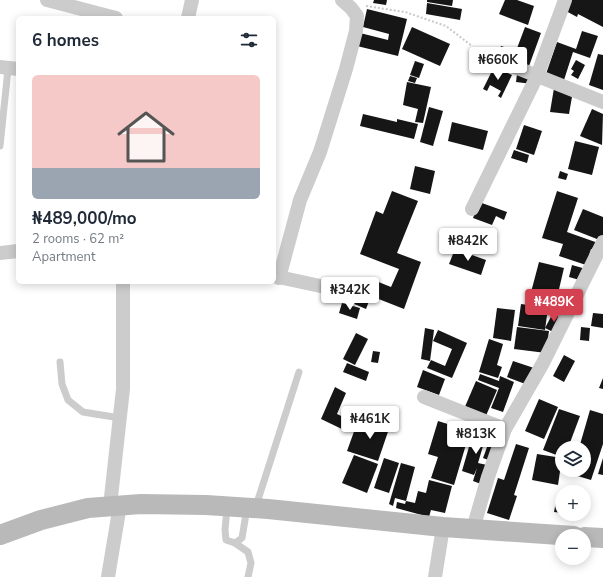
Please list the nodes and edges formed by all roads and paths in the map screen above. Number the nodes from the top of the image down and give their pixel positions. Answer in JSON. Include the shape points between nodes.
{"nodes":[{"id":1,"x":47,"y":0,"type":"edge"},
{"id":2,"x":192,"y":0,"type":"edge"},
{"id":3,"x":564,"y":0,"type":"edge"},
{"id":4,"x":347,"y":4,"type":"edge"},
{"id":5,"x":108,"y":16,"type":"edge"},
{"id":6,"x":188,"y":16,"type":"edge"},
{"id":7,"x":482,"y":54,"type":"joint"},
{"id":8,"x":9,"y":68,"type":"edge"},
{"id":9,"x":537,"y":76,"type":"junction"},
{"id":10,"x":603,"y":102,"type":"edge"},
{"id":11,"x":0,"y":146,"type":"edge"},
{"id":12,"x":472,"y":209,"type":"dead end"},
{"id":13,"x":603,"y":242,"type":"edge"},
{"id":14,"x":16,"y":251,"type":"edge"},
{"id":15,"x":0,"y":253,"type":"edge"},
{"id":16,"x":277,"y":277,"type":"edge"},
{"id":17,"x":123,"y":284,"type":"edge"},
{"id":18,"x":325,"y":287,"type":"dead end"},
{"id":19,"x":60,"y":362,"type":"dead end"},
{"id":20,"x":299,"y":372,"type":"dead end"},
{"id":21,"x":424,"y":397,"type":"dead end"},
{"id":22,"x":120,"y":418,"type":"junction"},
{"id":23,"x":505,"y":429,"type":"junction"},
{"id":24,"x":115,"y":505,"type":"junction"},
{"id":25,"x":228,"y":506,"type":"junction"},
{"id":26,"x":251,"y":508,"type":"junction"},
{"id":27,"x":443,"y":527,"type":"junction"},
{"id":28,"x":473,"y":528,"type":"junction"},
{"id":29,"x":555,"y":534,"type":"edge"},
{"id":30,"x":0,"y":535,"type":"edge"},
{"id":31,"x":591,"y":537,"type":"edge"},
{"id":32,"x":603,"y":538,"type":"edge"},
{"id":33,"x":235,"y":543,"type":"junction"},
{"id":34,"x":108,"y":577,"type":"edge"},
{"id":35,"x":248,"y":577,"type":"edge"},
{"id":36,"x":435,"y":577,"type":"edge"}],
"edges":[{"from":1,"to":5,"type":"street"},
{"from":2,"to":6,"type":"street"},
{"from":3,"to":9,"type":"street"},
{"from":4,"to":7,"type":"path","via":[[405,12],[439,23],[458,34]]},
{"from":4,"to":16,"type":"street","via":[[357,16],[356,31],[320,152],[300,200]]},
{"from":7,"to":9,"type":"street"},
{"from":8,"to":11,"type":"lane"},
{"from":9,"to":10,"type":"street"},
{"from":9,"to":12,"type":"street"},
{"from":13,"to":23,"type":"street","via":[[543,363]]},
{"from":14,"to":15,"type":"street"},
{"from":16,"to":18,"type":"street"},
{"from":17,"to":22,"type":"street","via":[[123,389]]},
{"from":19,"to":22,"type":"lane","via":[[62,384],[68,400],[83,412]]},
{"from":20,"to":26,"type":"lane"},
{"from":21,"to":23,"type":"street"},
{"from":22,"to":24,"type":"street"},
{"from":23,"to":28,"type":"street"},
{"from":24,"to":25,"type":"main road"},
{"from":24,"to":30,"type":"main road","via":[[88,508],[41,520]]},
{"from":24,"to":34,"type":"street"},
{"from":25,"to":26,"type":"main road"},
{"from":25,"to":33,"type":"lane","via":[[226,540]]},
{"from":26,"to":27,"type":"main road"},
{"from":26,"to":33,"type":"lane","via":[[242,538]]},
{"from":27,"to":28,"type":"main road"},
{"from":27,"to":36,"type":"street"},
{"from":28,"to":29,"type":"main road"},
{"from":31,"to":32,"type":"main road"},
{"from":33,"to":35,"type":"lane","via":[[248,552]]}]}
